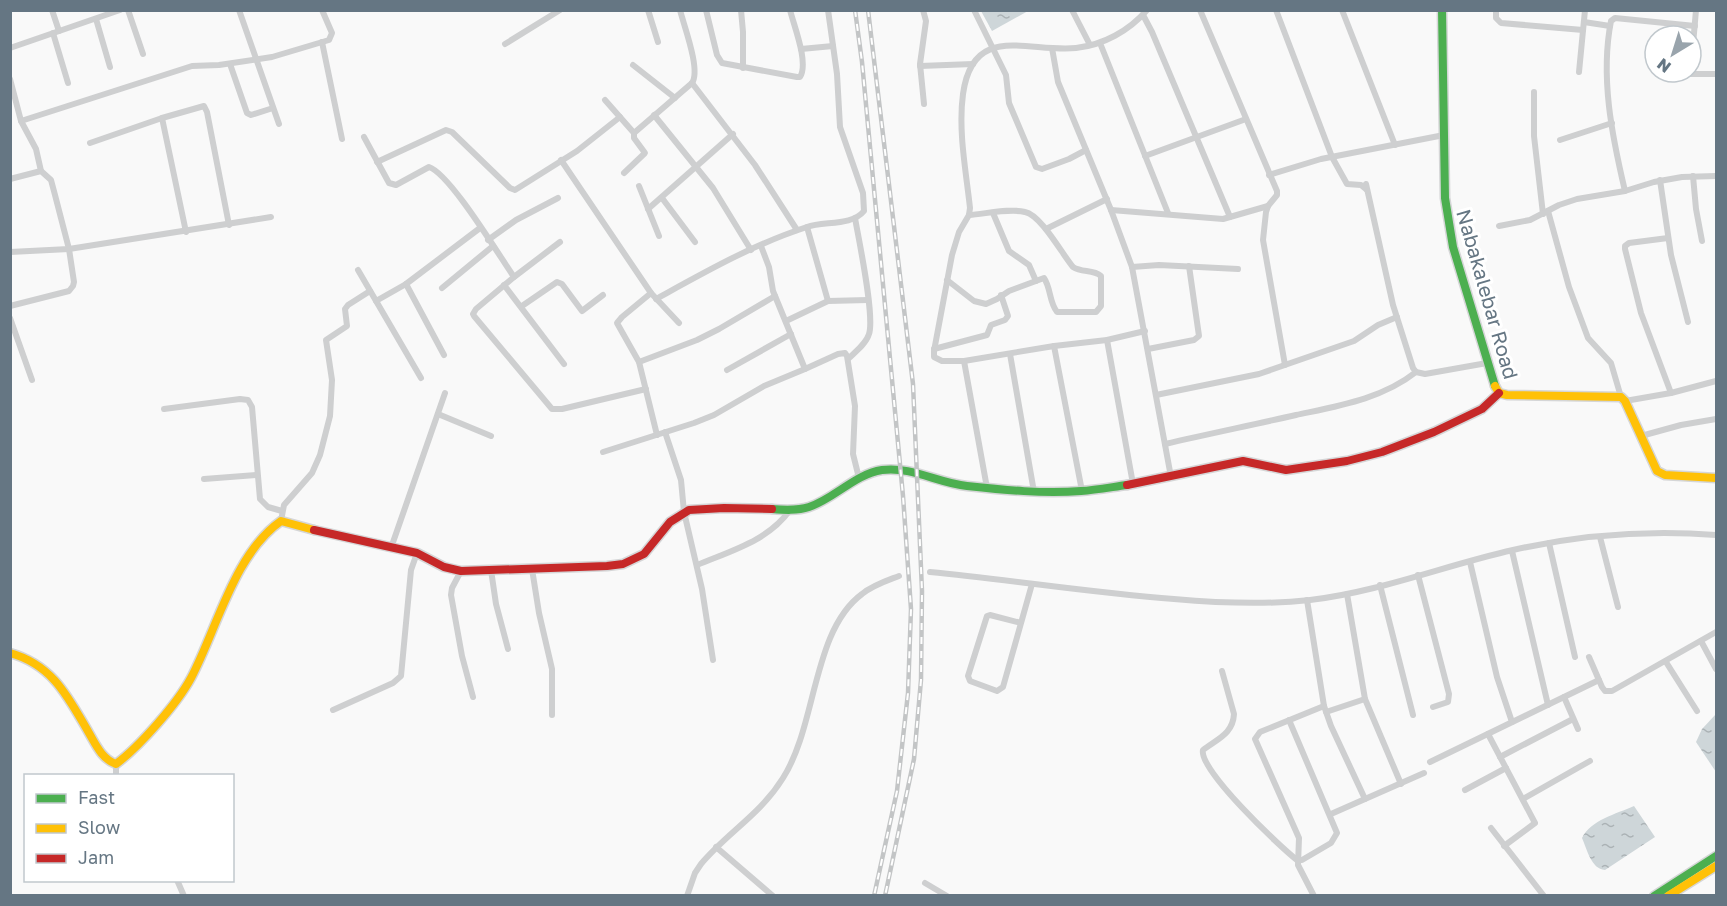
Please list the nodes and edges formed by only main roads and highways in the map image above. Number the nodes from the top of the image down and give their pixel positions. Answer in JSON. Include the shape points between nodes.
{"nodes":[{"id":1,"x":1442,"y":10,"type":"edge"},
{"id":2,"x":1499,"y":393,"type":"junction"},
{"id":3,"x":1716,"y":478,"type":"edge"},
{"id":4,"x":10,"y":652,"type":"edge"},
{"id":5,"x":1716,"y":856,"type":"edge"},
{"id":6,"x":1716,"y":866,"type":"edge"},
{"id":7,"x":1654,"y":896,"type":"edge"},
{"id":8,"x":1668,"y":896,"type":"edge"}],
"edges":[{"from":1,"to":2,"type":"main road","name":"Nabakalebar Road","via":[[1444,198],[1453,247]]},
{"from":2,"to":3,"type":"main road","name":"Nabakalebar Road","via":[[1623,399],[1653,465],[1661,474]]},
{"from":2,"to":4,"type":"main road","via":[[1482,409],[1382,452],[1286,470],[1243,461],[1132,484],[1034,492],[964,486],[901,471],[870,472],[807,508],[684,512],[670,522],[644,554],[607,566],[461,571],[417,553],[281,516],[250,554],[180,696],[116,764],[100,751],[50,673],[36,661]]},
{"from":5,"to":7,"type":"main road"},
{"from":6,"to":8,"type":"main road"}]}
